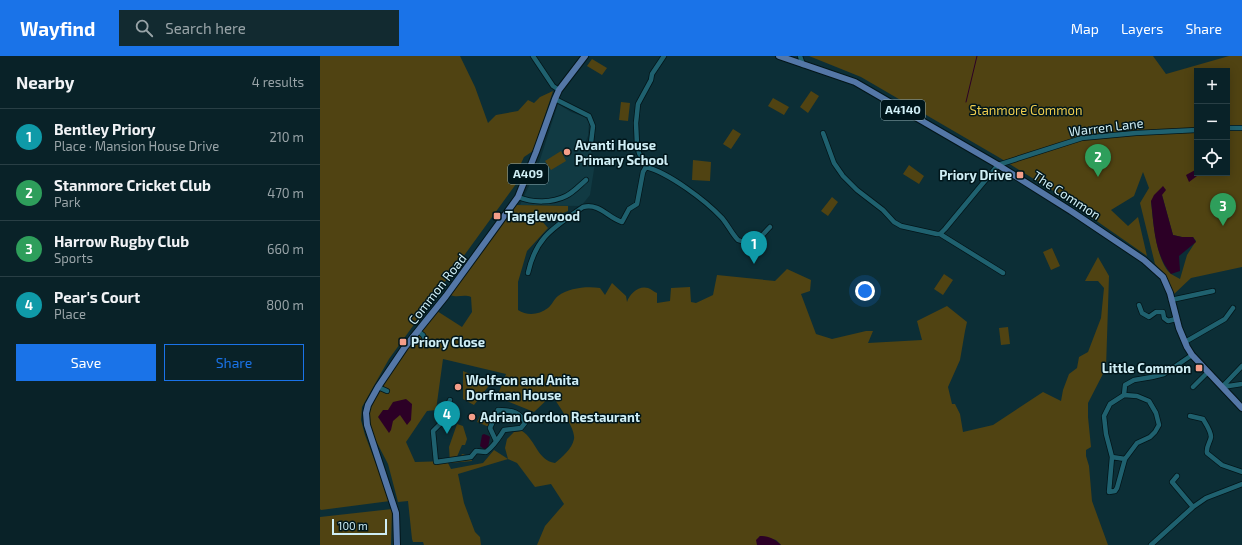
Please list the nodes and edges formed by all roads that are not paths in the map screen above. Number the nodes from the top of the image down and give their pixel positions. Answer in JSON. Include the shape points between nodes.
{"nodes":[{"id":1,"x":533,"y":56,"type":"edge"},
{"id":2,"x":585,"y":56,"type":"edge"},
{"id":3,"x":664,"y":56,"type":"edge"},
{"id":4,"x":779,"y":56,"type":"edge"},
{"id":5,"x":800,"y":56,"type":"edge"},
{"id":6,"x":803,"y":65,"type":"junction"},
{"id":7,"x":559,"y":90,"type":"junction"},
{"id":8,"x":555,"y":99,"type":"junction"},
{"id":9,"x":1230,"y":128,"type":"edge"},
{"id":10,"x":1242,"y":128,"type":"edge"},
{"id":11,"x":1194,"y":130,"type":"edge"},
{"id":12,"x":823,"y":134,"type":"dead end"},
{"id":13,"x":591,"y":143,"type":"dead end"},
{"id":14,"x":998,"y":165,"type":"junction"},
{"id":15,"x":646,"y":167,"type":"junction"},
{"id":16,"x":586,"y":180,"type":"dead end"},
{"id":17,"x":518,"y":197,"type":"junction"},
{"id":18,"x":770,"y":227,"type":"dead end"},
{"id":19,"x":940,"y":234,"type":"junction"},
{"id":20,"x":528,"y":273,"type":"dead end"},
{"id":21,"x":1003,"y":273,"type":"dead end"},
{"id":22,"x":1213,"y":291,"type":"dead end"},
{"id":23,"x":1171,"y":300,"type":"junction"},
{"id":24,"x":1139,"y":305,"type":"dead end"},
{"id":25,"x":1233,"y":308,"type":"dead end"},
{"id":26,"x":1176,"y":319,"type":"junction"},
{"id":27,"x":418,"y":330,"type":"junction"},
{"id":28,"x":1186,"y":344,"type":"junction"},
{"id":29,"x":428,"y":345,"type":"dead end"},
{"id":30,"x":1192,"y":355,"type":"junction"},
{"id":31,"x":1242,"y":366,"type":"edge"},
{"id":32,"x":1208,"y":372,"type":"junction"},
{"id":33,"x":1242,"y":384,"type":"edge"},
{"id":34,"x":378,"y":387,"type":"junction"},
{"id":35,"x":1193,"y":387,"type":"dead end"},
{"id":36,"x":1222,"y":387,"type":"junction"},
{"id":37,"x":387,"y":391,"type":"dead end"},
{"id":38,"x":1124,"y":395,"type":"junction"},
{"id":39,"x":450,"y":400,"type":"dead end"},
{"id":40,"x":1242,"y":408,"type":"edge"},
{"id":41,"x":1190,"y":416,"type":"dead end"},
{"id":42,"x":496,"y":441,"type":"junction"},
{"id":43,"x":1112,"y":457,"type":"junction"},
{"id":44,"x":1125,"y":459,"type":"junction"},
{"id":45,"x":1242,"y":472,"type":"edge"},
{"id":46,"x":1177,"y":476,"type":"dead end"},
{"id":47,"x":1242,"y":484,"type":"edge"},
{"id":48,"x":1193,"y":507,"type":"junction"},
{"id":49,"x":1157,"y":542,"type":"edge"},
{"id":50,"x":397,"y":545,"type":"edge"},
{"id":51,"x":1151,"y":545,"type":"edge"}],
"edges":[{"from":1,"to":7,"type":"street","via":[[553,86]]},
{"from":2,"to":7,"type":"main road","name":"Common Road","number":"A409"},
{"from":3,"to":15,"type":"street","via":[[638,104],[637,145]]},
{"from":4,"to":6,"type":"main road","name":"The Common","number":"A4140"},
{"from":5,"to":6,"type":"street"},
{"from":6,"to":14,"type":"main road","name":"The Common","number":"A4140","via":[[855,82]]},
{"from":7,"to":8,"type":"main road","name":"Common Road","number":"A409"},
{"from":8,"to":13,"type":"street","via":[[589,116],[592,126]]},
{"from":8,"to":17,"type":"main road","name":"Common Road","number":"A409"},
{"from":9,"to":10,"type":"street"},
{"from":11,"to":14,"type":"street","name":"Warren Lane","via":[[1082,138]]},
{"from":12,"to":19,"type":"street","via":[[834,164],[843,176],[894,222],[901,226]]},
{"from":14,"to":19,"type":"street"},
{"from":14,"to":23,"type":"main road","name":"The Common","number":"A4140","via":[[1144,260],[1163,277]]},
{"from":15,"to":18,"type":"street","via":[[703,200],[722,218],[738,240],[758,241]]},
{"from":15,"to":20,"type":"street","via":[[637,204],[629,209],[622,222],[599,208],[584,207],[552,228],[533,253]]},
{"from":16,"to":17,"type":"street","via":[[566,196],[556,200],[543,202]]},
{"from":17,"to":27,"type":"main road","name":"Common Road","number":"A409"},
{"from":19,"to":21,"type":"street"},
{"from":22,"to":23,"type":"street"},
{"from":23,"to":26,"type":"main road","name":"The Common","number":"A4140"},
{"from":24,"to":26,"type":"street","via":[[1142,313],[1150,317],[1156,312],[1163,312],[1164,318],[1168,321]]},
{"from":25,"to":28,"type":"street","via":[[1225,319]]},
{"from":26,"to":28,"type":"main road","name":"The Common","number":"A4140"},
{"from":27,"to":29,"type":"street"},
{"from":27,"to":34,"type":"main road","name":"Common Road","number":"A409"},
{"from":28,"to":30,"type":"main road","number":"A4140"},
{"from":30,"to":32,"type":"main road","number":"A4140"},
{"from":30,"to":38,"type":"street","via":[[1164,374],[1134,380],[1125,385]]},
{"from":31,"to":36,"type":"street"},
{"from":32,"to":35,"type":"street"},
{"from":32,"to":36,"type":"main road","number":"A4140"},
{"from":33,"to":36,"type":"street"},
{"from":34,"to":37,"type":"street"},
{"from":34,"to":50,"type":"main road","name":"Common Road","number":"A409","via":[[368,404],[366,425],[396,513]]},
{"from":36,"to":40,"type":"main road","number":"A4140"},
{"from":38,"to":43,"type":"street","via":[[1110,404],[1104,416]]},
{"from":38,"to":44,"type":"street","via":[[1138,396],[1149,401],[1159,425],[1156,432],[1150,438],[1137,443]]},
{"from":39,"to":42,"type":"street","via":[[440,424],[433,431],[436,462],[471,458],[476,451],[486,452]]},
{"from":41,"to":45,"type":"street","via":[[1203,419],[1209,430],[1211,437],[1206,448],[1207,453],[1222,465]]},
{"from":42,"to":42,"type":"street","via":[[504,430],[521,428],[526,424],[517,412],[498,410],[490,428]]},
{"from":43,"to":44,"type":"street"},
{"from":43,"to":44,"type":"street","via":[[1109,492],[1117,488]]},
{"from":46,"to":48,"type":"street","via":[[1172,482]]},
{"from":47,"to":48,"type":"street","via":[[1206,498]]},
{"from":48,"to":49,"type":"street"},
{"from":49,"to":51,"type":"street"}]}
